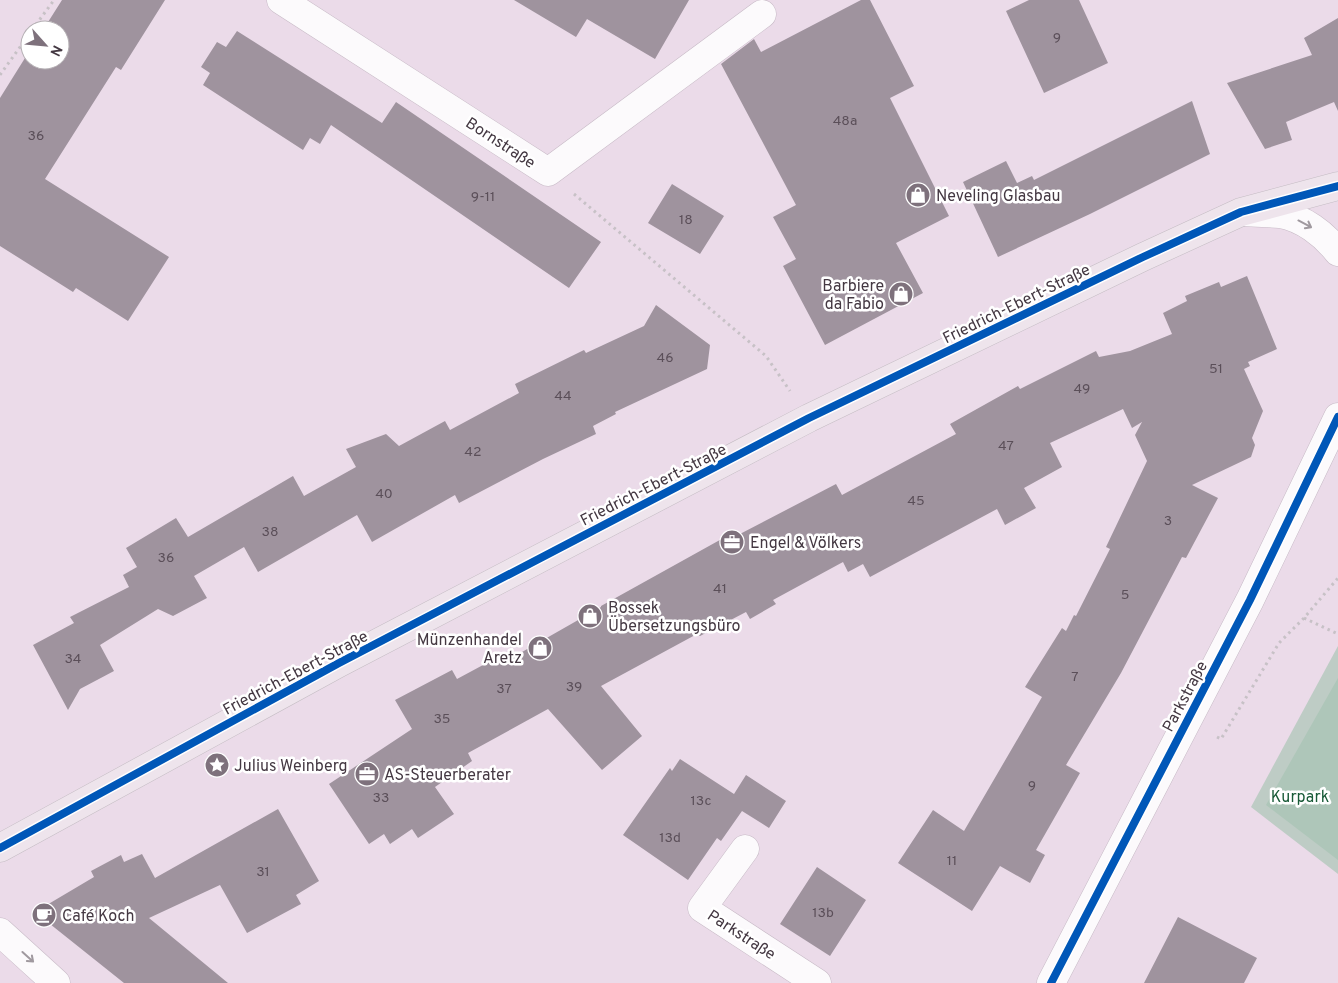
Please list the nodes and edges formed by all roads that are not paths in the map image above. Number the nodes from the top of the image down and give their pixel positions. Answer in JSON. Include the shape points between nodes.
{"nodes":[{"id":1,"x":281,"y":0,"type":"edge"},
{"id":2,"x":762,"y":14,"type":"dead end"},
{"id":3,"x":1338,"y":186,"type":"edge"},
{"id":4,"x":1241,"y":212,"type":"junction"},
{"id":5,"x":1338,"y":252,"type":"edge"},
{"id":6,"x":1338,"y":417,"type":"edge"},
{"id":7,"x":0,"y":848,"type":"edge"},
{"id":8,"x":745,"y":849,"type":"dead end"},
{"id":9,"x":0,"y":932,"type":"edge"},
{"id":10,"x":56,"y":983,"type":"edge"},
{"id":11,"x":817,"y":983,"type":"edge"},
{"id":12,"x":1051,"y":983,"type":"edge"}],
"edges":[{"from":1,"to":2,"type":"street","name":"Bornstraße","via":[[548,172]]},
{"from":3,"to":4,"type":"main road","name":"Friedrich-Ebert-Straße"},
{"from":4,"to":5,"type":"street","one_way":true,"via":[[1281,214],[1323,234]]},
{"from":4,"to":7,"type":"main road","name":"Friedrich-Ebert-Straße","via":[[809,418],[339,663]]},
{"from":6,"to":12,"type":"street","name":"Parkstraße","via":[[1250,600]]},
{"from":8,"to":11,"type":"street","name":"Parkstraße","via":[[702,908]]},
{"from":9,"to":10,"type":"street","one_way":true}]}
